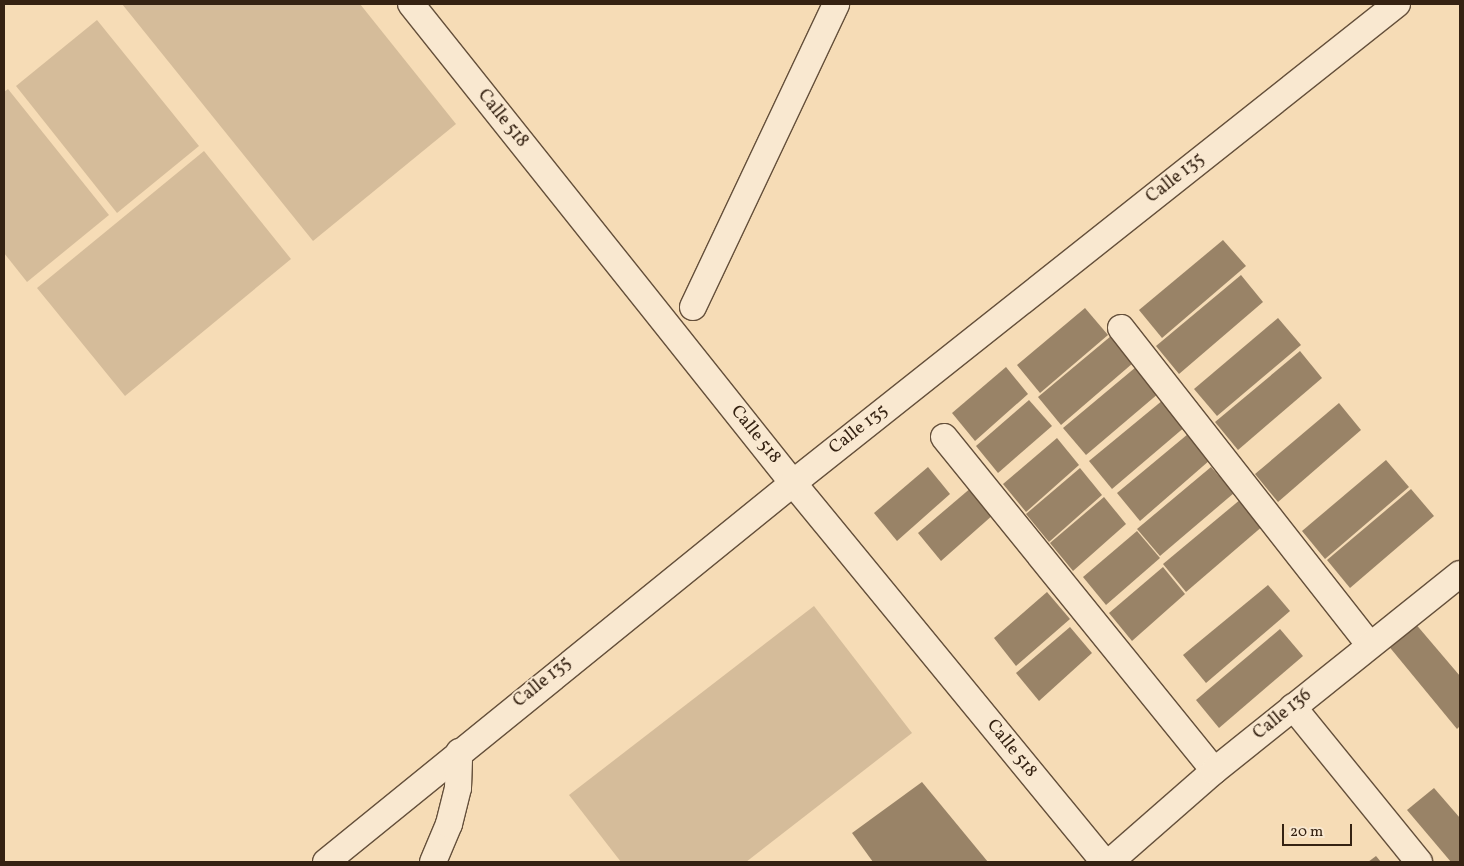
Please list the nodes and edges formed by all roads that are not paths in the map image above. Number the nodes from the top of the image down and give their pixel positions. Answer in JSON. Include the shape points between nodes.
{"nodes":[{"id":1,"x":411,"y":4,"type":"edge"},
{"id":2,"x":836,"y":4,"type":"edge"},
{"id":3,"x":1397,"y":4,"type":"edge"},
{"id":4,"x":693,"y":307,"type":"dead end"},
{"id":5,"x":1121,"y":328,"type":"dead end"},
{"id":6,"x":944,"y":437,"type":"dead end"},
{"id":7,"x":793,"y":482,"type":"junction"},
{"id":8,"x":1460,"y":574,"type":"edge"},
{"id":9,"x":1369,"y":644,"type":"junction"},
{"id":10,"x":1293,"y":707,"type":"junction"},
{"id":11,"x":459,"y":752,"type":"junction"},
{"id":12,"x":1214,"y":771,"type":"junction"},
{"id":13,"x":326,"y":862,"type":"edge"},
{"id":14,"x":433,"y":862,"type":"edge"},
{"id":15,"x":1104,"y":862,"type":"edge"},
{"id":16,"x":1110,"y":862,"type":"edge"},
{"id":17,"x":1419,"y":862,"type":"edge"}],
"edges":[{"from":1,"to":7,"type":"street","name":"Calle 518"},
{"from":2,"to":4,"type":"street"},
{"from":3,"to":7,"type":"street","name":"Calle 135"},
{"from":5,"to":9,"type":"street"},
{"from":6,"to":12,"type":"street"},
{"from":7,"to":11,"type":"street","name":"Calle 135"},
{"from":7,"to":15,"type":"street","name":"Calle 518"},
{"from":8,"to":9,"type":"street","name":"Calle 136"},
{"from":9,"to":10,"type":"street","name":"Calle 136"},
{"from":10,"to":12,"type":"street","name":"Calle 136"},
{"from":10,"to":17,"type":"street"},
{"from":11,"to":13,"type":"street","name":"Calle 135"},
{"from":11,"to":14,"type":"street","via":[[458,788],[449,824]]},
{"from":12,"to":16,"type":"street","name":"Calle 136"}]}
